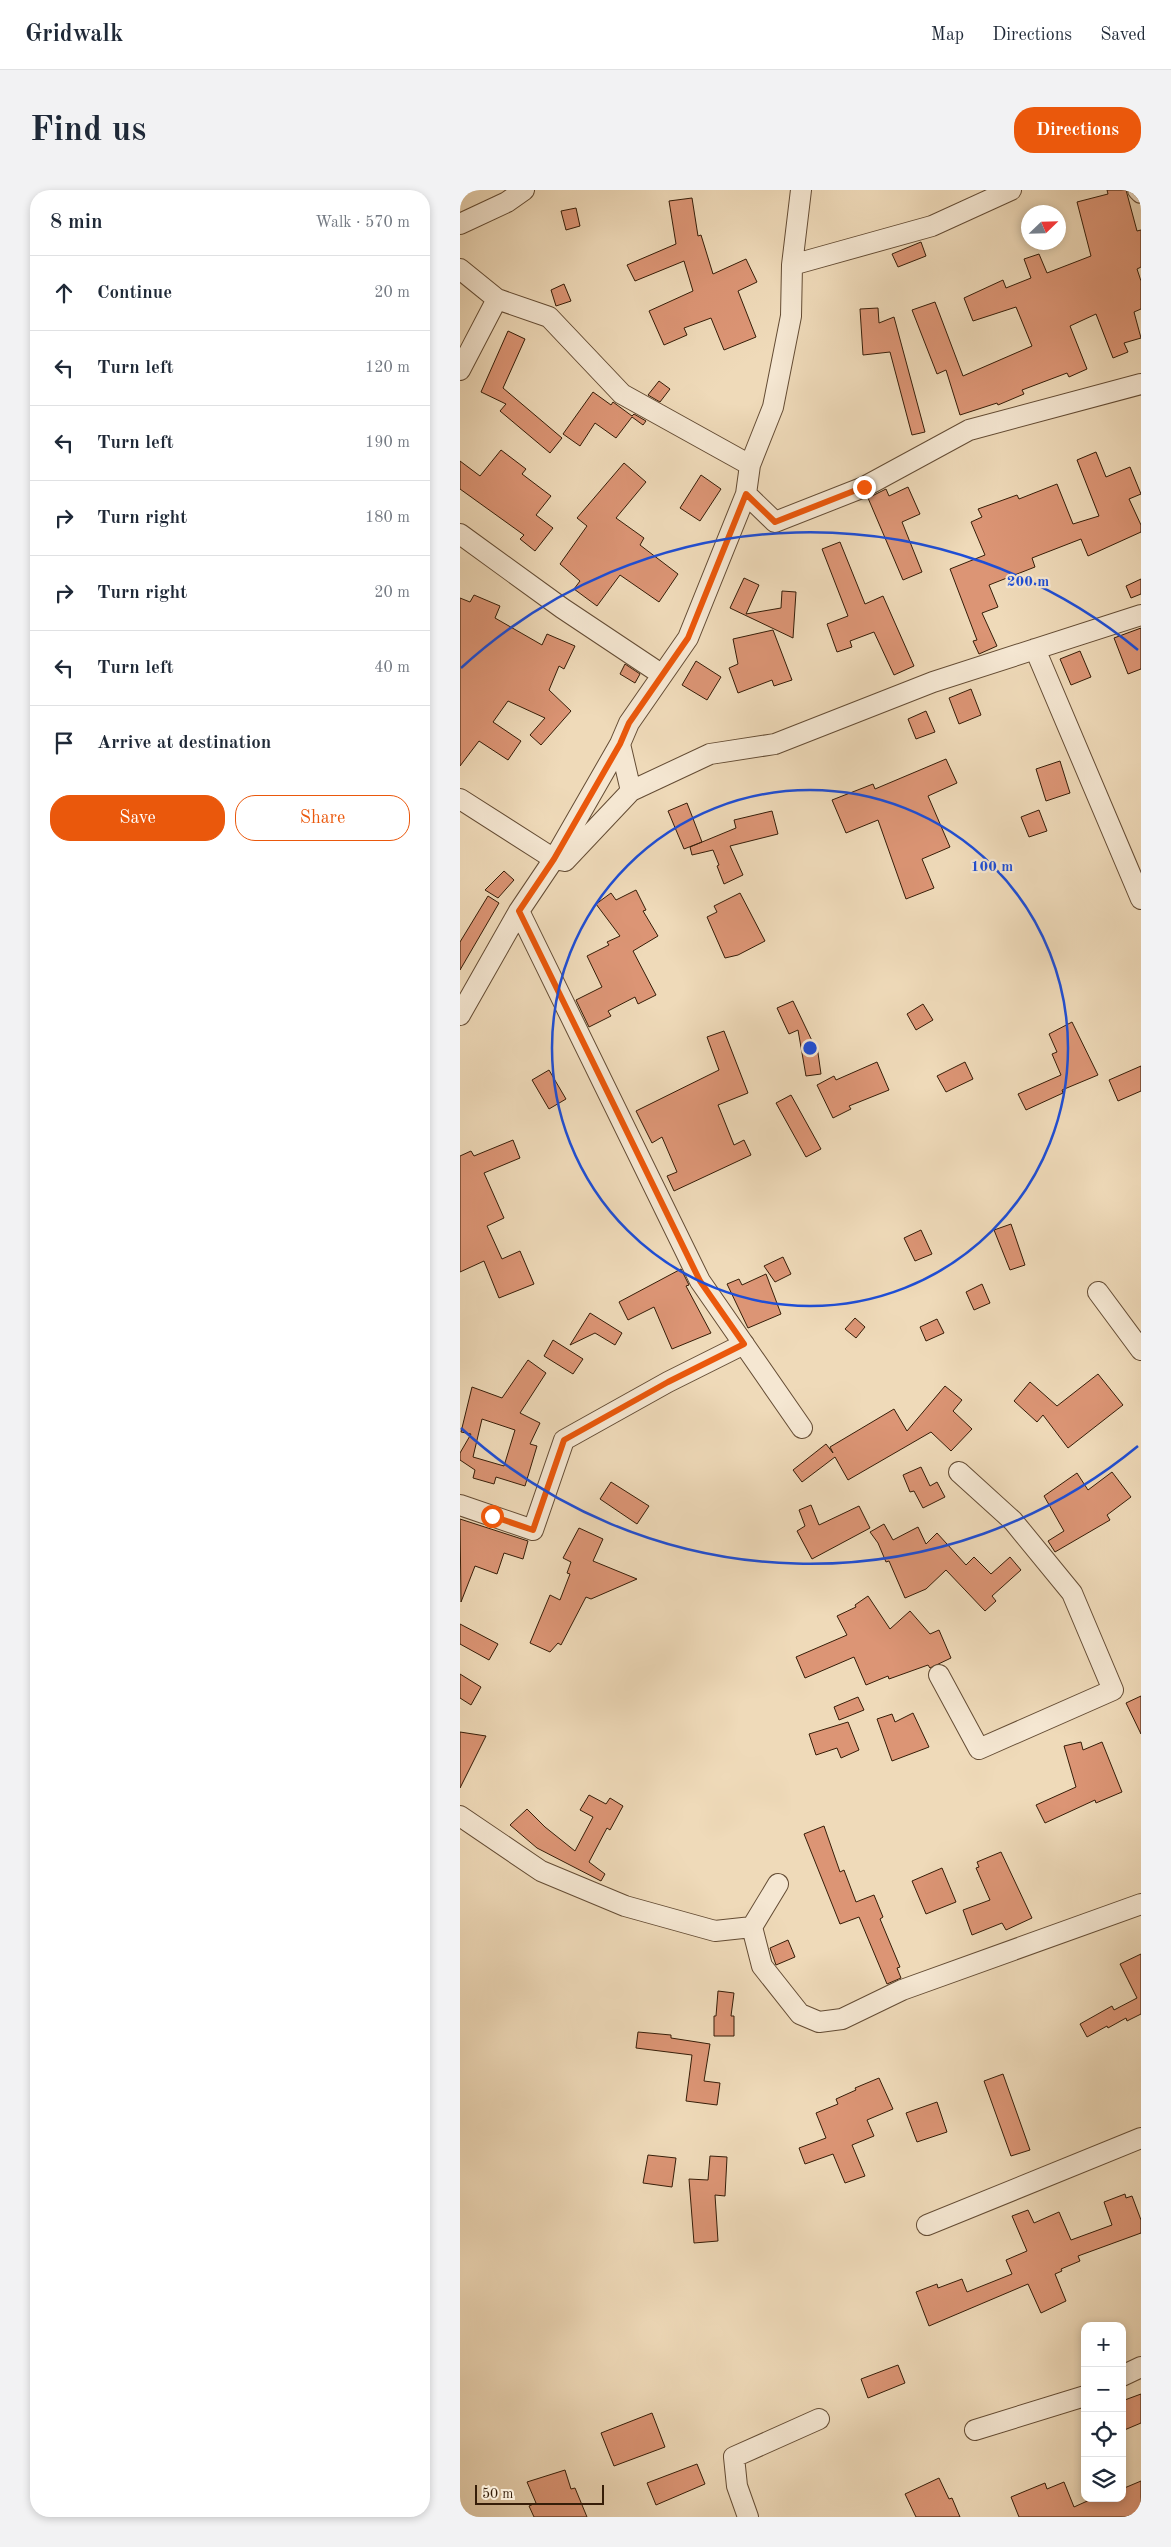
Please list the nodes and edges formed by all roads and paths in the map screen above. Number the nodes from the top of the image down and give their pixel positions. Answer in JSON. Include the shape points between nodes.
{"nodes":[{"id":1,"x":524,"y":190,"type":"edge"},
{"id":2,"x":801,"y":190,"type":"edge"},
{"id":3,"x":1011,"y":190,"type":"edge"},
{"id":4,"x":1138,"y":190,"type":"edge"},
{"id":5,"x":1141,"y":193,"type":"edge"},
{"id":6,"x":460,"y":224,"type":"edge"},
{"id":7,"x":792,"y":265,"type":"junction"},
{"id":8,"x":460,"y":269,"type":"edge"},
{"id":9,"x":497,"y":300,"type":"junction"},
{"id":10,"x":460,"y":370,"type":"edge"},
{"id":11,"x":1141,"y":384,"type":"edge"},
{"id":12,"x":750,"y":465,"type":"junction"},
{"id":13,"x":746,"y":494,"type":"junction"},
{"id":14,"x":460,"y":534,"type":"edge"},
{"id":15,"x":1141,"y":614,"type":"edge"},
{"id":16,"x":1035,"y":649,"type":"junction"},
{"id":17,"x":661,"y":674,"type":"junction"},
{"id":18,"x":620,"y":744,"type":"junction"},
{"id":19,"x":631,"y":791,"type":"junction"},
{"id":20,"x":460,"y":799,"type":"edge"},
{"id":21,"x":554,"y":859,"type":"junction"},
{"id":22,"x":1141,"y":899,"type":"edge"},
{"id":23,"x":519,"y":911,"type":"junction"},
{"id":24,"x":460,"y":1015,"type":"edge"},
{"id":25,"x":1098,"y":1292,"type":"dead end"},
{"id":26,"x":744,"y":1344,"type":"junction"},
{"id":27,"x":1141,"y":1350,"type":"edge"},
{"id":28,"x":802,"y":1428,"type":"dead end"},
{"id":29,"x":959,"y":1472,"type":"dead end"},
{"id":30,"x":460,"y":1504,"type":"edge"},
{"id":31,"x":939,"y":1675,"type":"dead end"},
{"id":32,"x":460,"y":1816,"type":"edge"},
{"id":33,"x":778,"y":1884,"type":"dead end"},
{"id":34,"x":1141,"y":1904,"type":"edge"},
{"id":35,"x":752,"y":1927,"type":"junction"},
{"id":36,"x":1141,"y":2138,"type":"edge"},
{"id":37,"x":927,"y":2225,"type":"dead end"},
{"id":38,"x":1141,"y":2367,"type":"edge"},
{"id":39,"x":1126,"y":2374,"type":"edge"},
{"id":40,"x":1081,"y":2397,"type":"edge"},
{"id":41,"x":820,"y":2419,"type":"dead end"},
{"id":42,"x":976,"y":2430,"type":"dead end"},
{"id":43,"x":748,"y":2517,"type":"edge"}],
"edges":[{"from":1,"to":6,"type":"street","via":[[507,202]]},
{"from":2,"to":7,"type":"street"},
{"from":3,"to":7,"type":"street","via":[[932,226]]},
{"from":4,"to":5,"type":"street"},
{"from":7,"to":12,"type":"street","via":[[791,316],[773,407]]},
{"from":8,"to":9,"type":"street"},
{"from":9,"to":10,"type":"street"},
{"from":9,"to":12,"type":"street","via":[[549,317],[622,394]]},
{"from":11,"to":13,"type":"street","via":[[969,430],[864,487],[775,522]]},
{"from":12,"to":13,"type":"street"},
{"from":13,"to":17,"type":"street","via":[[688,638]]},
{"from":14,"to":17,"type":"street"},
{"from":15,"to":16,"type":"street"},
{"from":16,"to":19,"type":"street","via":[[932,682],[776,744],[710,754]]},
{"from":16,"to":22,"type":"street"},
{"from":17,"to":18,"type":"street","via":[[629,723]]},
{"from":18,"to":19,"type":"street"},
{"from":18,"to":21,"type":"street"},
{"from":19,"to":21,"type":"street","via":[[565,861]]},
{"from":20,"to":21,"type":"street"},
{"from":21,"to":23,"type":"street"},
{"from":23,"to":24,"type":"street"},
{"from":23,"to":26,"type":"street","via":[[700,1281]]},
{"from":25,"to":27,"type":"street"},
{"from":26,"to":28,"type":"street"},
{"from":26,"to":30,"type":"street","via":[[564,1440],[533,1530]]},
{"from":29,"to":31,"type":"street","via":[[1013,1521],[1072,1594],[1114,1690],[979,1749]]},
{"from":32,"to":35,"type":"street","via":[[541,1871],[625,1906],[715,1931]]},
{"from":33,"to":35,"type":"street"},
{"from":34,"to":35,"type":"street","via":[[902,1990],[842,2019],[819,2022],[800,2014],[762,1966]]},
{"from":36,"to":37,"type":"street"},
{"from":38,"to":39,"type":"street"},
{"from":40,"to":42,"type":"street"},
{"from":41,"to":43,"type":"street","via":[[734,2457],[737,2486]]}]}
